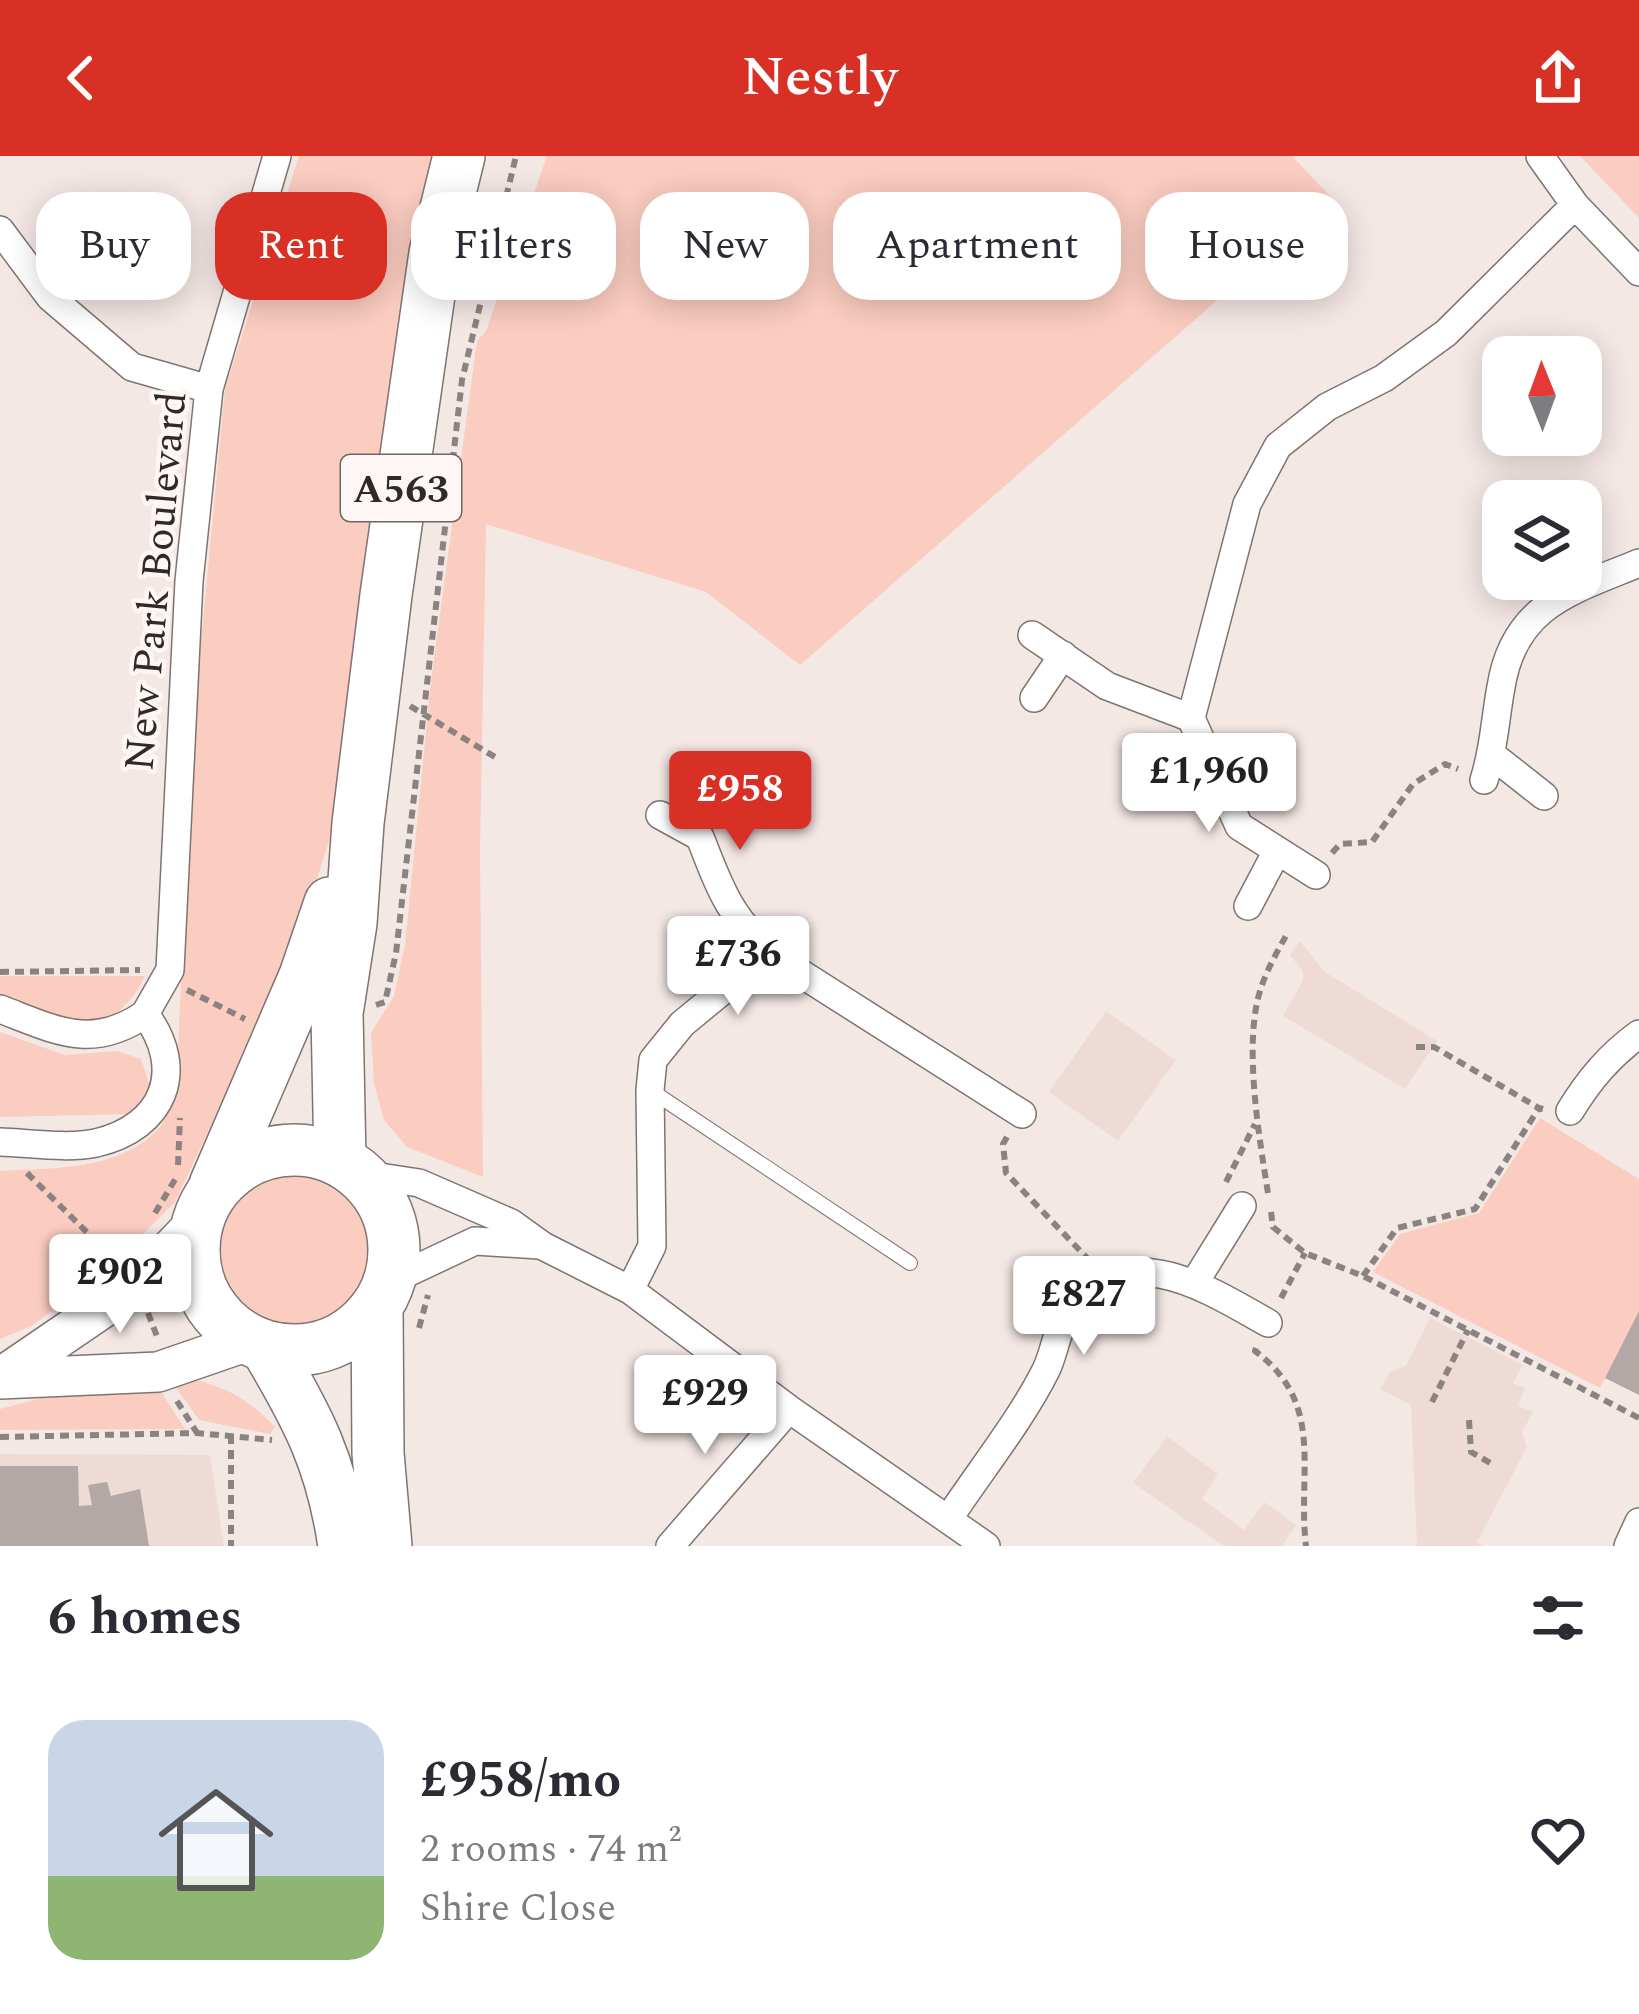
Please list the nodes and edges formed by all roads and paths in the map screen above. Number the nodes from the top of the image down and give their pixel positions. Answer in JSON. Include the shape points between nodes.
{"nodes":[{"id":1,"x":278,"y":156,"type":"edge"},
{"id":2,"x":460,"y":156,"type":"edge"},
{"id":3,"x":516,"y":156,"type":"edge"},
{"id":4,"x":1540,"y":156,"type":"edge"},
{"id":5,"x":1575,"y":205,"type":"junction"},
{"id":6,"x":0,"y":230,"type":"edge"},
{"id":7,"x":1639,"y":272,"type":"edge"},
{"id":8,"x":209,"y":389,"type":"junction"},
{"id":9,"x":1639,"y":563,"type":"edge"},
{"id":10,"x":1032,"y":634,"type":"dead end"},
{"id":11,"x":1063,"y":655,"type":"junction"},
{"id":12,"x":1034,"y":698,"type":"dead end"},
{"id":13,"x":424,"y":713,"type":"junction"},
{"id":14,"x":1192,"y":718,"type":"junction"},
{"id":15,"x":407,"y":729,"type":"dead end"},
{"id":16,"x":495,"y":757,"type":"dead end"},
{"id":17,"x":1488,"y":768,"type":"junction"},
{"id":18,"x":1544,"y":796,"type":"dead end"},
{"id":19,"x":660,"y":814,"type":"dead end"},
{"id":20,"x":358,"y":823,"type":"junction"},
{"id":21,"x":1277,"y":851,"type":"junction"},
{"id":22,"x":1316,"y":875,"type":"joint"},
{"id":23,"x":1248,"y":906,"type":"dead end"},
{"id":24,"x":1287,"y":934,"type":"dead end"},
{"id":25,"x":775,"y":957,"type":"junction"},
{"id":26,"x":170,"y":970,"type":"junction"},
{"id":27,"x":0,"y":972,"type":"edge"},
{"id":28,"x":378,"y":982,"type":"dead end"},
{"id":29,"x":375,"y":1005,"type":"junction"},
{"id":30,"x":0,"y":1010,"type":"edge"},
{"id":31,"x":145,"y":1014,"type":"junction"},
{"id":32,"x":367,"y":1015,"type":"dead end"},
{"id":33,"x":1639,"y":1034,"type":"edge"},
{"id":34,"x":1416,"y":1047,"type":"dead end"},
{"id":35,"x":167,"y":1086,"type":"junction"},
{"id":36,"x":650,"y":1090,"type":"junction"},
{"id":37,"x":1539,"y":1108,"type":"junction"},
{"id":38,"x":1570,"y":1111,"type":"joint"},
{"id":39,"x":1022,"y":1114,"type":"joint"},
{"id":40,"x":0,"y":1142,"type":"edge"},
{"id":41,"x":350,"y":1167,"type":"junction"},
{"id":42,"x":205,"y":1206,"type":"junction"},
{"id":43,"x":1242,"y":1206,"type":"dead end"},
{"id":44,"x":145,"y":1232,"type":"dead end"},
{"id":45,"x":544,"y":1246,"type":"junction"},
{"id":46,"x":1304,"y":1253,"type":"junction"},
{"id":47,"x":910,"y":1263,"type":"dead end"},
{"id":48,"x":1364,"y":1276,"type":"junction"},
{"id":49,"x":1105,"y":1277,"type":"junction"},
{"id":50,"x":1195,"y":1282,"type":"junction"},
{"id":51,"x":630,"y":1290,"type":"junction"},
{"id":52,"x":402,"y":1292,"type":"junction"},
{"id":53,"x":1268,"y":1323,"type":"junction"},
{"id":54,"x":1468,"y":1330,"type":"junction"},
{"id":55,"x":416,"y":1342,"type":"dead end"},
{"id":56,"x":257,"y":1344,"type":"junction"},
{"id":57,"x":0,"y":1379,"type":"edge"},
{"id":58,"x":1432,"y":1402,"type":"dead end"},
{"id":59,"x":789,"y":1409,"type":"junction"},
{"id":60,"x":1639,"y":1418,"type":"edge"},
{"id":61,"x":1469,"y":1420,"type":"dead end"},
{"id":62,"x":312,"y":1425,"type":"junction"},
{"id":63,"x":231,"y":1435,"type":"junction"},
{"id":64,"x":0,"y":1436,"type":"edge"},
{"id":65,"x":1492,"y":1464,"type":"dead end"},
{"id":66,"x":949,"y":1518,"type":"junction"},
{"id":67,"x":1639,"y":1522,"type":"edge"},
{"id":68,"x":231,"y":1546,"type":"edge"},
{"id":69,"x":344,"y":1546,"type":"edge"},
{"id":70,"x":386,"y":1546,"type":"edge"},
{"id":71,"x":670,"y":1546,"type":"edge"},
{"id":72,"x":986,"y":1546,"type":"edge"},
{"id":73,"x":1306,"y":1546,"type":"edge"},
{"id":74,"x":1628,"y":1546,"type":"edge"}],
"edges":[{"from":1,"to":8,"type":"street","name":"New Park Boulevard"},
{"from":2,"to":20,"type":"highway","number":"A563","via":[[434,253]]},
{"from":3,"to":13,"type":"path","via":[[462,380]]},
{"from":4,"to":5,"type":"street"},
{"from":5,"to":7,"type":"street"},
{"from":5,"to":14,"type":"street","via":[[1446,333],[1278,446],[1246,504]]},
{"from":6,"to":8,"type":"street","via":[[50,297],[132,367]]},
{"from":8,"to":26,"type":"street","name":"New Park Boulevard","via":[[189,581]]},
{"from":9,"to":17,"type":"street","via":[[1564,594],[1522,626],[1502,681]]},
{"from":10,"to":11,"type":"street"},
{"from":11,"to":12,"type":"street"},
{"from":11,"to":14,"type":"street","via":[[1107,686]]},
{"from":13,"to":15,"type":"path","via":[[410,706]]},
{"from":13,"to":16,"type":"path"},
{"from":13,"to":29,"type":"path","via":[[396,953],[385,1002]]},
{"from":14,"to":21,"type":"street","via":[[1239,826]]},
{"from":17,"to":18,"type":"street"},
{"from":17,"to":22,"type":"path","via":[[1445,764],[1413,784],[1372,842],[1340,844]]},
{"from":19,"to":25,"type":"street","via":[[700,837],[726,904]]},
{"from":20,"to":41,"type":"highway","number":"A563","via":[[338,1013]]},
{"from":20,"to":42,"type":"highway","number":"A563","via":[[304,976]]},
{"from":21,"to":22,"type":"street"},
{"from":21,"to":23,"type":"street"},
{"from":24,"to":46,"type":"path","via":[[1261,988],[1256,1121],[1273,1227]]},
{"from":25,"to":36,"type":"street","via":[[682,1024],[653,1060]]},
{"from":25,"to":39,"type":"street"},
{"from":26,"to":27,"type":"path"},
{"from":26,"to":31,"type":"street","name":"New Park Boulevard"},
{"from":28,"to":29,"type":"path"},
{"from":29,"to":32,"type":"path"},
{"from":30,"to":31,"type":"street","via":[[65,1034],[101,1036]]},
{"from":31,"to":35,"type":"street","via":[[167,1052]]},
{"from":33,"to":38,"type":"street","via":[[1590,1079]]},
{"from":34,"to":37,"type":"path","via":[[1434,1047]]},
{"from":35,"to":40,"type":"street","via":[[140,1126],[94,1144]]},
{"from":35,"to":44,"type":"path","via":[[179,1099],[177,1175]]},
{"from":36,"to":47,"type":"lane"},
{"from":36,"to":51,"type":"street","via":[[652,1246]]},
{"from":37,"to":38,"type":"path"},
{"from":37,"to":48,"type":"path","via":[[1475,1209],[1397,1228]]},
{"from":39,"to":49,"type":"path","via":[[1003,1144],[1006,1173]]},
{"from":41,"to":42,"type":"highway","via":[[286,1150],[246,1162]]},
{"from":41,"to":45,"type":"street","via":[[419,1183]]},
{"from":41,"to":52,"type":"highway","via":[[379,1196],[391,1224]]},
{"from":42,"to":56,"type":"highway","via":[[192,1250],[196,1278],[216,1314]]},
{"from":42,"to":57,"type":"street","via":[[135,1286]]},
{"from":43,"to":50,"type":"street"},
{"from":45,"to":51,"type":"street"},
{"from":45,"to":52,"type":"street","via":[[475,1241]]},
{"from":46,"to":48,"type":"path"},
{"from":46,"to":53,"type":"path"},
{"from":48,"to":54,"type":"path"},
{"from":49,"to":50,"type":"street","via":[[1150,1272]]},
{"from":49,"to":66,"type":"street","via":[[1067,1311],[1046,1371]]},
{"from":50,"to":53,"type":"street"},
{"from":51,"to":59,"type":"street"},
{"from":52,"to":55,"type":"path","via":[[426,1298]]},
{"from":52,"to":56,"type":"highway","via":[[328,1345],[297,1351]]},
{"from":52,"to":70,"type":"highway","via":[[377,1453]]},
{"from":53,"to":73,"type":"path","via":[[1255,1351],[1296,1397],[1305,1428]]},
{"from":54,"to":58,"type":"path"},
{"from":54,"to":60,"type":"path"},
{"from":56,"to":57,"type":"street","via":[[158,1372]]},
{"from":56,"to":62,"type":"highway"},
{"from":59,"to":66,"type":"street"},
{"from":59,"to":71,"type":"street"},
{"from":61,"to":65,"type":"path","via":[[1472,1452]]},
{"from":62,"to":63,"type":"path","via":[[289,1442]]},
{"from":62,"to":69,"type":"highway","via":[[338,1499]]},
{"from":63,"to":64,"type":"path"},
{"from":63,"to":68,"type":"path"},
{"from":66,"to":72,"type":"street"},
{"from":67,"to":74,"type":"street"}]}
